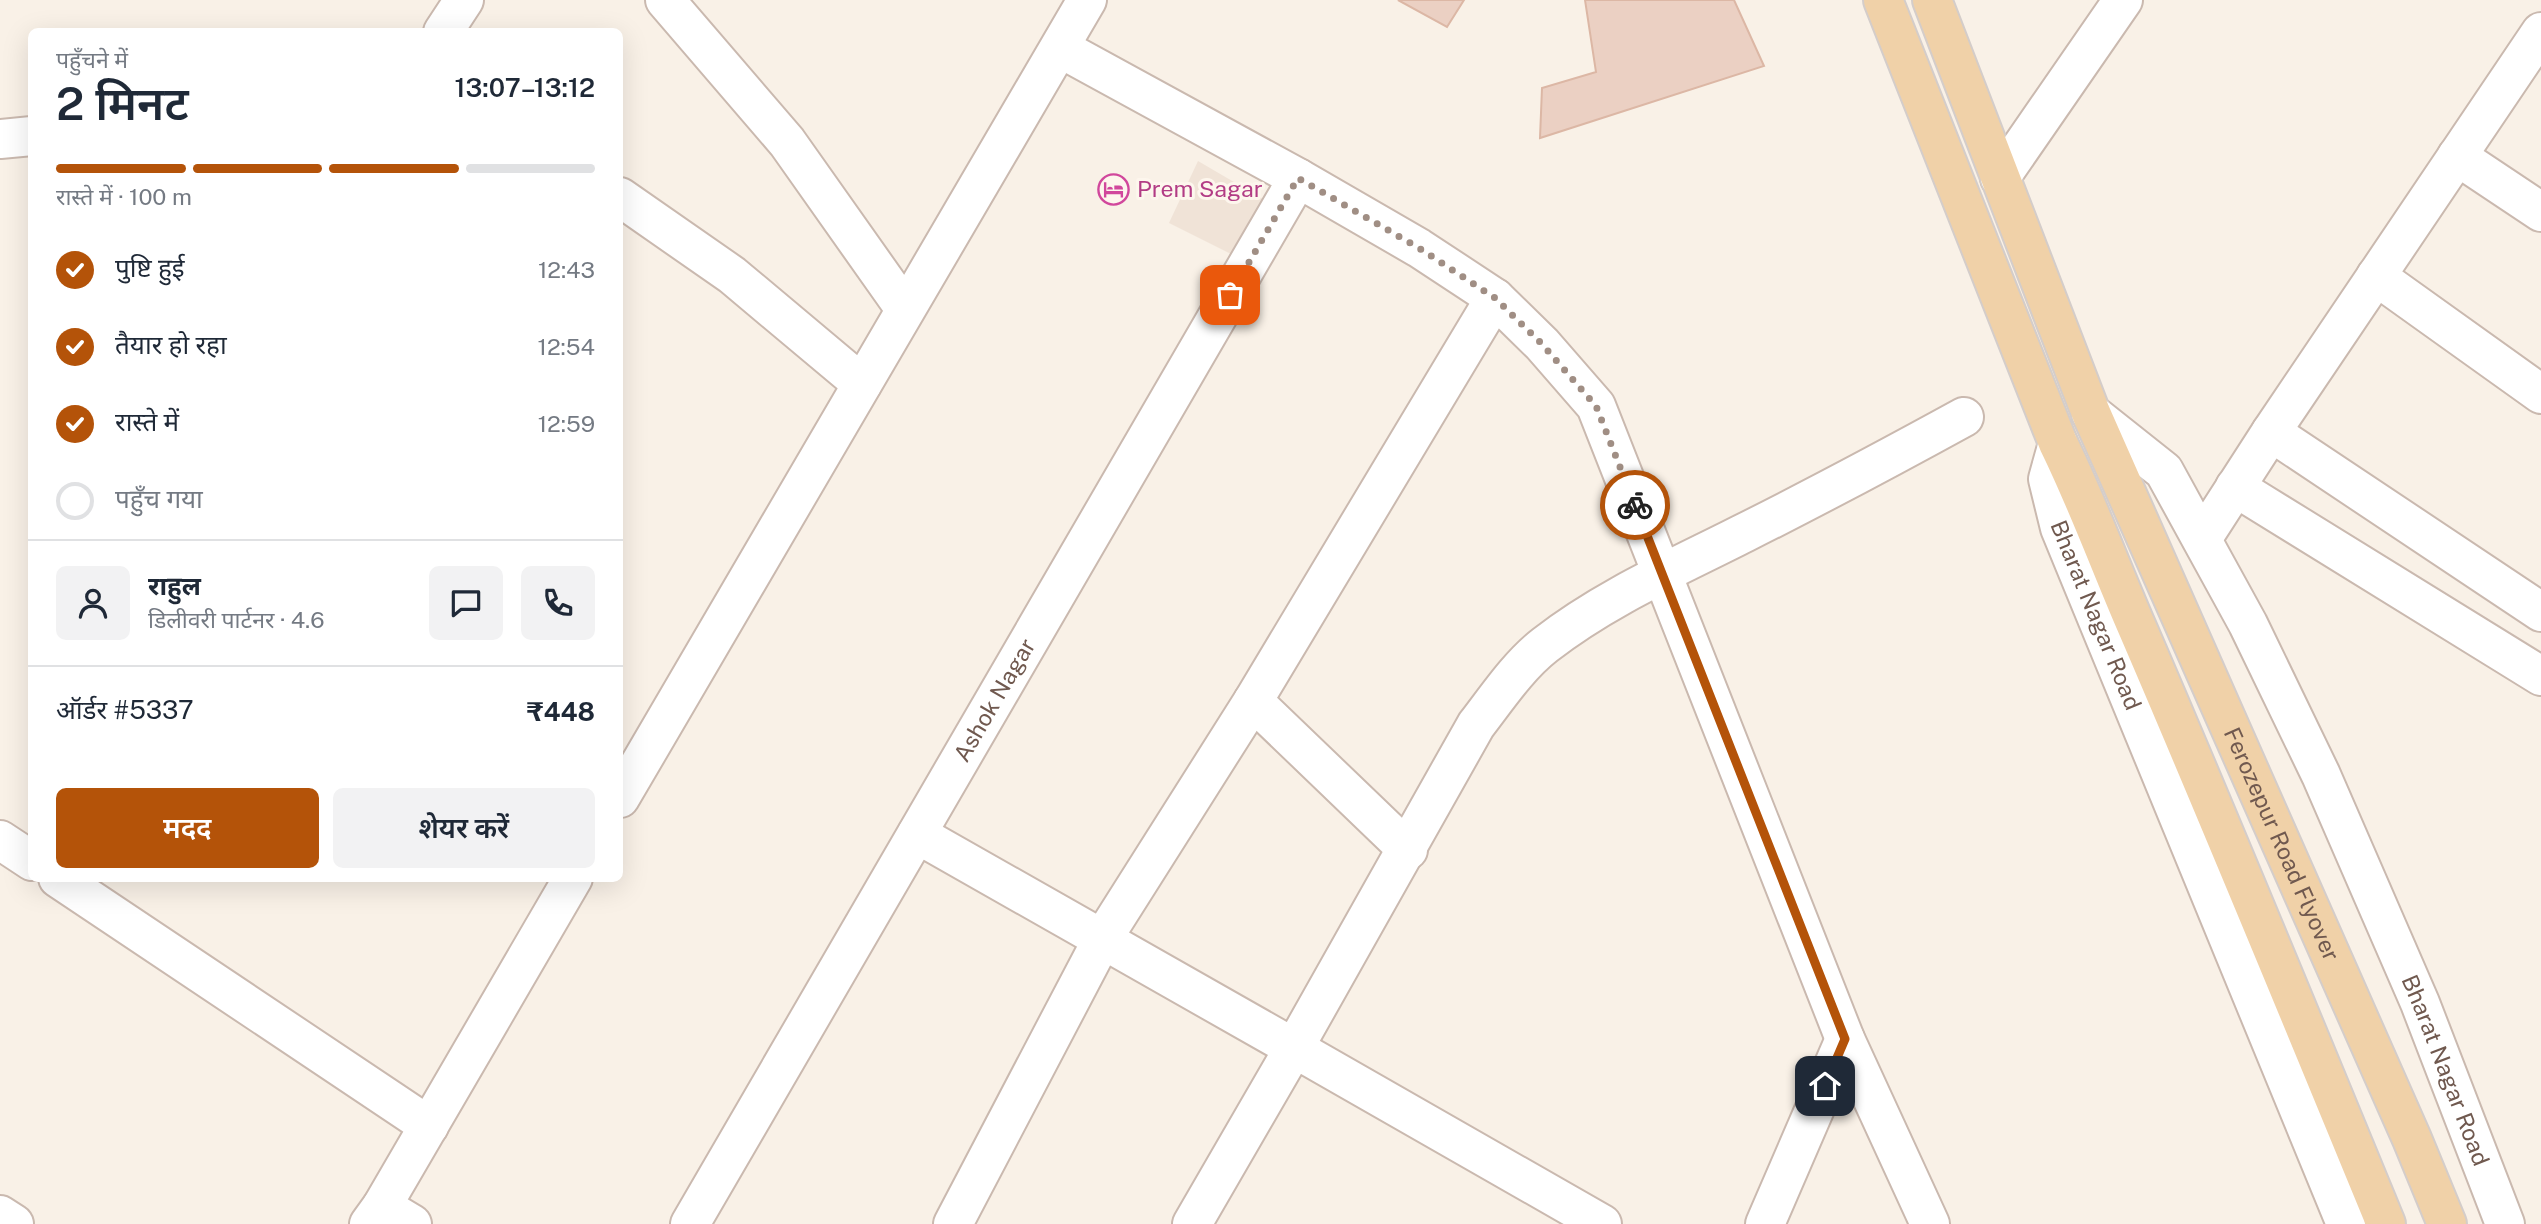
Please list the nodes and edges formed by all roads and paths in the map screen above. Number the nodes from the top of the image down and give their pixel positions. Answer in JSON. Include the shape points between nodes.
{"nodes":[{"id":1,"x":464,"y":0,"type":"edge"},
{"id":2,"x":666,"y":0,"type":"edge"},
{"id":3,"x":1087,"y":0,"type":"edge"},
{"id":4,"x":1883,"y":0,"type":"edge"},
{"id":5,"x":1931,"y":0,"type":"edge"},
{"id":6,"x":2123,"y":0,"type":"edge"},
{"id":7,"x":446,"y":28,"type":"edge"},
{"id":8,"x":2541,"y":32,"type":"edge"},
{"id":9,"x":1060,"y":48,"type":"junction"},
{"id":10,"x":28,"y":136,"type":"edge"},
{"id":11,"x":0,"y":139,"type":"edge"},
{"id":12,"x":2458,"y":156,"type":"junction"},
{"id":13,"x":1298,"y":178,"type":"junction"},
{"id":14,"x":2000,"y":178,"type":"junction"},
{"id":15,"x":623,"y":200,"type":"edge"},
{"id":16,"x":2541,"y":212,"type":"edge"},
{"id":17,"x":2376,"y":276,"type":"junction"},
{"id":18,"x":1495,"y":298,"type":"junction"},
{"id":19,"x":905,"y":309,"type":"junction"},
{"id":20,"x":862,"y":384,"type":"junction"},
{"id":21,"x":2541,"y":394,"type":"edge"},
{"id":22,"x":2091,"y":413,"type":"junction"},
{"id":23,"x":1964,"y":417,"type":"dead end"},
{"id":24,"x":2271,"y":432,"type":"junction"},
{"id":25,"x":2058,"y":443,"type":"junction"},
{"id":26,"x":2235,"y":486,"type":"junction"},
{"id":27,"x":2202,"y":539,"type":"junction"},
{"id":28,"x":1662,"y":575,"type":"junction"},
{"id":29,"x":2541,"y":611,"type":"edge"},
{"id":30,"x":2541,"y":676,"type":"edge"},
{"id":31,"x":1253,"y":701,"type":"junction"},
{"id":32,"x":623,"y":793,"type":"edge"},
{"id":33,"x":917,"y":834,"type":"junction"},
{"id":34,"x":0,"y":840,"type":"edge"},
{"id":35,"x":1408,"y":850,"type":"junction"},
{"id":36,"x":28,"y":858,"type":"edge"},
{"id":37,"x":64,"y":882,"type":"edge"},
{"id":38,"x":571,"y":882,"type":"edge"},
{"id":39,"x":1103,"y":938,"type":"junction"},
{"id":40,"x":1845,"y":1039,"type":"junction"},
{"id":41,"x":1294,"y":1048,"type":"junction"},
{"id":42,"x":429,"y":1126,"type":"junction"},
{"id":43,"x":0,"y":1215,"type":"edge"},
{"id":44,"x":388,"y":1218,"type":"edge"},
{"id":45,"x":14,"y":1224,"type":"edge"},
{"id":46,"x":690,"y":1224,"type":"edge"},
{"id":47,"x":953,"y":1224,"type":"edge"},
{"id":48,"x":1192,"y":1224,"type":"edge"},
{"id":49,"x":1602,"y":1224,"type":"edge"},
{"id":50,"x":1765,"y":1224,"type":"edge"},
{"id":51,"x":1930,"y":1224,"type":"edge"},
{"id":52,"x":2346,"y":1224,"type":"edge"},
{"id":53,"x":2386,"y":1224,"type":"edge"},
{"id":54,"x":2447,"y":1224,"type":"edge"},
{"id":55,"x":2505,"y":1224,"type":"edge"}],
"edges":[{"from":1,"to":7,"type":"street"},
{"from":2,"to":19,"type":"street","via":[[787,142]]},
{"from":3,"to":9,"type":"street"},
{"from":4,"to":25,"type":"main road"},
{"from":5,"to":14,"type":"main road"},
{"from":6,"to":14,"type":"street"},
{"from":8,"to":12,"type":"street"},
{"from":9,"to":13,"type":"street"},
{"from":9,"to":19,"type":"street"},
{"from":10,"to":11,"type":"street"},
{"from":12,"to":16,"type":"street"},
{"from":12,"to":17,"type":"street"},
{"from":13,"to":18,"type":"street"},
{"from":13,"to":33,"type":"street","name":"Ashok Nagar"},
{"from":14,"to":22,"type":"main road"},
{"from":15,"to":20,"type":"street","via":[[732,275]]},
{"from":17,"to":21,"type":"street"},
{"from":17,"to":24,"type":"street"},
{"from":18,"to":28,"type":"street","via":[[1596,406]]},
{"from":18,"to":31,"type":"street"},
{"from":19,"to":20,"type":"street"},
{"from":20,"to":32,"type":"street"},
{"from":22,"to":27,"type":"street","name":"Bharat Nagar Road","via":[[2164,471]]},
{"from":22,"to":54,"type":"main road","name":"Ferozepur Road Flyover"},
{"from":23,"to":28,"type":"street"},
{"from":24,"to":26,"type":"street"},
{"from":24,"to":29,"type":"street"},
{"from":25,"to":52,"type":"street","name":"Bharat Nagar Road","via":[[2048,479],[2060,528]]},
{"from":25,"to":53,"type":"main road","name":"Ferozepur Road Flyover","via":[[2177,717]]},
{"from":26,"to":27,"type":"street"},
{"from":26,"to":30,"type":"street"},
{"from":27,"to":55,"type":"street","name":"Bharat Nagar Road","via":[[2326,787],[2420,1003]]},
{"from":28,"to":35,"type":"street","via":[[1543,646],[1476,725]]},
{"from":28,"to":40,"type":"street"},
{"from":31,"to":35,"type":"street"},
{"from":31,"to":39,"type":"street"},
{"from":33,"to":39,"type":"street"},
{"from":33,"to":46,"type":"street","name":"Ashok Nagar"},
{"from":34,"to":36,"type":"street"},
{"from":35,"to":41,"type":"street"},
{"from":37,"to":42,"type":"street"},
{"from":38,"to":42,"type":"street"},
{"from":39,"to":41,"type":"street"},
{"from":39,"to":47,"type":"street"},
{"from":40,"to":50,"type":"street"},
{"from":40,"to":51,"type":"street"},
{"from":41,"to":48,"type":"street"},
{"from":41,"to":49,"type":"street"},
{"from":42,"to":44,"type":"street"},
{"from":43,"to":45,"type":"street"}]}
